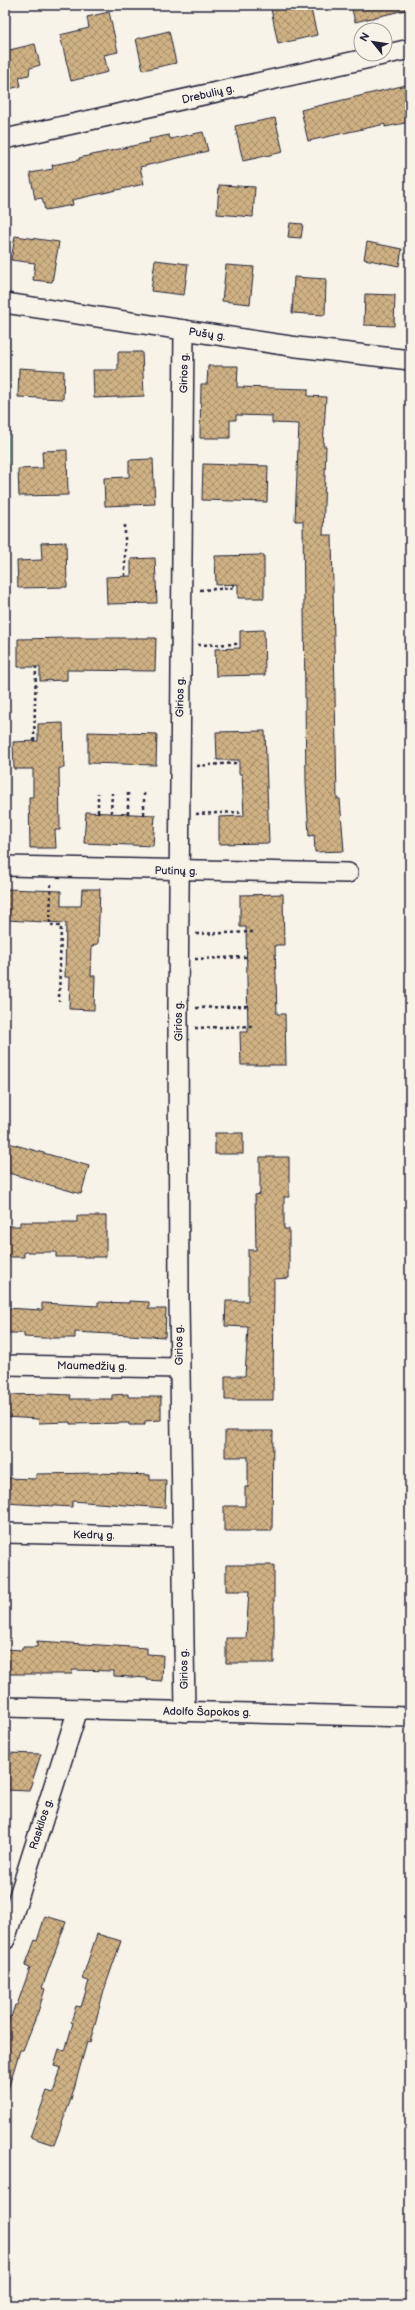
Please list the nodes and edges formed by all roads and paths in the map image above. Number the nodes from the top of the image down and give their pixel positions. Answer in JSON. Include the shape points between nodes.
{"nodes":[{"id":1,"x":410,"y":49,"type":"edge"},
{"id":2,"x":5,"y":139,"type":"edge"},
{"id":3,"x":5,"y":303,"type":"edge"},
{"id":4,"x":184,"y":330,"type":"junction"},
{"id":5,"x":410,"y":360,"type":"edge"},
{"id":6,"x":125,"y":524,"type":"dead end"},
{"id":7,"x":125,"y":576,"type":"dead end"},
{"id":8,"x":234,"y":584,"type":"dead end"},
{"id":9,"x":181,"y":592,"type":"junction"},
{"id":10,"x":181,"y":646,"type":"junction"},
{"id":11,"x":236,"y":648,"type":"dead end"},
{"id":12,"x":36,"y":667,"type":"dead end"},
{"id":13,"x":34,"y":741,"type":"dead end"},
{"id":14,"x":235,"y":760,"type":"dead end"},
{"id":15,"x":179,"y":767,"type":"junction"},
{"id":16,"x":98,"y":793,"type":"dead end"},
{"id":17,"x":112,"y":793,"type":"dead end"},
{"id":18,"x":128,"y":793,"type":"dead end"},
{"id":19,"x":144,"y":793,"type":"dead end"},
{"id":20,"x":98,"y":812,"type":"dead end"},
{"id":21,"x":111,"y":813,"type":"dead end"},
{"id":22,"x":128,"y":814,"type":"dead end"},
{"id":23,"x":144,"y":814,"type":"dead end"},
{"id":24,"x":179,"y":815,"type":"junction"},
{"id":25,"x":240,"y":816,"type":"dead end"},
{"id":26,"x":5,"y":866,"type":"edge"},
{"id":27,"x":51,"y":868,"type":"junction"},
{"id":28,"x":178,"y":871,"type":"junction"},
{"id":29,"x":348,"y":873,"type":"dead end"},
{"id":30,"x":253,"y":932,"type":"dead end"},
{"id":31,"x":178,"y":934,"type":"junction"},
{"id":32,"x":246,"y":957,"type":"dead end"},
{"id":33,"x":178,"y":960,"type":"junction"},
{"id":34,"x":59,"y":1001,"type":"dead end"},
{"id":35,"x":247,"y":1006,"type":"dead end"},
{"id":36,"x":178,"y":1009,"type":"junction"},
{"id":37,"x":252,"y":1026,"type":"dead end"},
{"id":38,"x":178,"y":1029,"type":"junction"},
{"id":39,"x":5,"y":1365,"type":"edge"},
{"id":40,"x":179,"y":1368,"type":"junction"},
{"id":41,"x":5,"y":1532,"type":"edge"},
{"id":42,"x":182,"y":1537,"type":"junction"},
{"id":43,"x":5,"y":1707,"type":"edge"},
{"id":44,"x":78,"y":1709,"type":"junction"},
{"id":45,"x":185,"y":1712,"type":"junction"},
{"id":46,"x":410,"y":1717,"type":"edge"},
{"id":47,"x":5,"y":1940,"type":"edge"}],
"edges":[{"from":1,"to":2,"type":"street","name":"Drebulių g."},
{"from":3,"to":4,"type":"street","name":"Pušų g."},
{"from":4,"to":5,"type":"street","name":"Pušų g."},
{"from":4,"to":9,"type":"street","name":"Girios g."},
{"from":6,"to":7,"type":"path"},
{"from":8,"to":9,"type":"path","via":[[234,588]]},
{"from":9,"to":10,"type":"street","name":"Girios g."},
{"from":10,"to":11,"type":"path","via":[[236,644]]},
{"from":10,"to":15,"type":"street","name":"Girios g."},
{"from":12,"to":13,"type":"path"},
{"from":14,"to":15,"type":"path","via":[[235,763]]},
{"from":15,"to":24,"type":"street","name":"Girios g."},
{"from":16,"to":20,"type":"path"},
{"from":17,"to":21,"type":"path"},
{"from":18,"to":22,"type":"path"},
{"from":19,"to":23,"type":"path"},
{"from":24,"to":25,"type":"path","via":[[239,812]]},
{"from":24,"to":28,"type":"street","name":"Girios g."},
{"from":26,"to":27,"type":"street","name":"Putinų g."},
{"from":27,"to":28,"type":"street","name":"Putinų g."},
{"from":27,"to":34,"type":"path","via":[[50,925],[61,926]]},
{"from":28,"to":29,"type":"street","name":"Putinų g."},
{"from":28,"to":31,"type":"street","name":"Girios g."},
{"from":30,"to":31,"type":"path"},
{"from":31,"to":33,"type":"street","name":"Girios g."},
{"from":32,"to":33,"type":"path"},
{"from":33,"to":36,"type":"street","name":"Girios g."},
{"from":35,"to":36,"type":"path"},
{"from":36,"to":38,"type":"street","name":"Girios g."},
{"from":37,"to":38,"type":"path"},
{"from":38,"to":40,"type":"street","name":"Girios g."},
{"from":39,"to":40,"type":"street","name":"Maumedžių g."},
{"from":40,"to":42,"type":"street","name":"Girios g."},
{"from":41,"to":42,"type":"street","name":"Kedrų g."},
{"from":42,"to":45,"type":"street","name":"Girios g."},
{"from":43,"to":44,"type":"street","name":"Adolfo Šapokos g."},
{"from":44,"to":45,"type":"street","name":"Adolfo Šapokos g."},
{"from":44,"to":47,"type":"street","name":"Raskilos g."},
{"from":45,"to":46,"type":"street","name":"Adolfo Šapokos g."}]}
